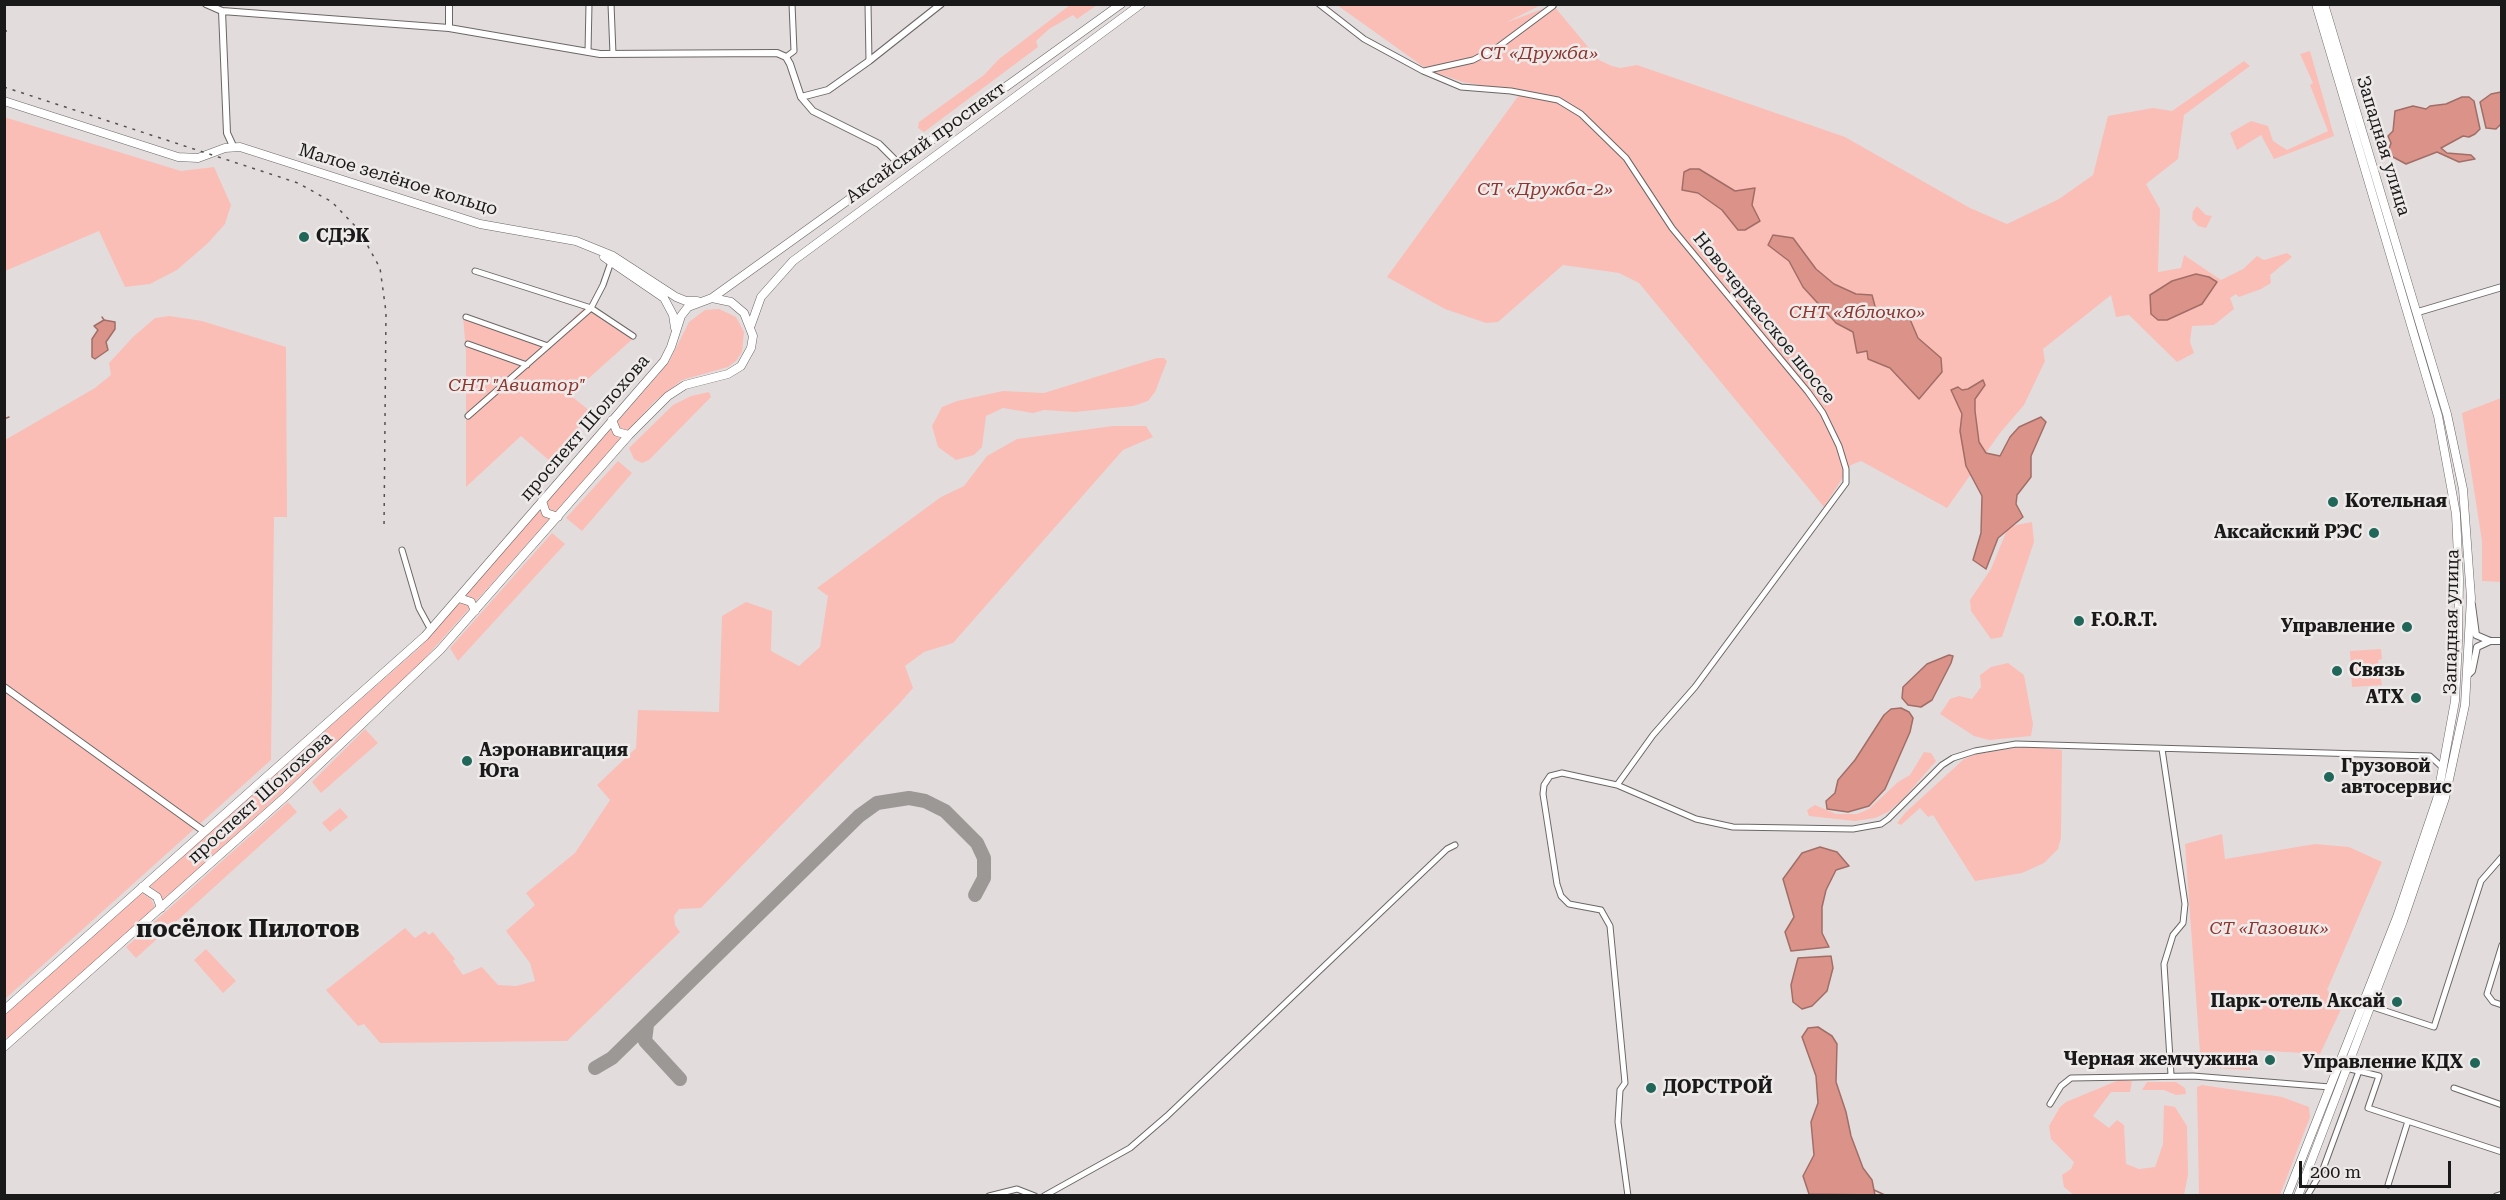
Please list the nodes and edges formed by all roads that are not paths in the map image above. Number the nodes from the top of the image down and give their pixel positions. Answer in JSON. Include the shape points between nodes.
{"nodes":[{"id":1,"x":206,"y":4,"type":"edge"},
{"id":2,"x":449,"y":4,"type":"edge"},
{"id":3,"x":589,"y":4,"type":"edge"},
{"id":4,"x":611,"y":4,"type":"edge"},
{"id":5,"x":792,"y":4,"type":"edge"},
{"id":6,"x":868,"y":4,"type":"edge"},
{"id":7,"x":941,"y":4,"type":"edge"},
{"id":8,"x":1122,"y":4,"type":"edge"},
{"id":9,"x":1141,"y":4,"type":"edge"},
{"id":10,"x":1319,"y":4,"type":"edge"},
{"id":11,"x":2316,"y":4,"type":"edge"},
{"id":12,"x":2324,"y":4,"type":"edge"},
{"id":13,"x":1553,"y":6,"type":"dead end"},
{"id":14,"x":222,"y":8,"type":"edge"},
{"id":15,"x":449,"y":28,"type":"junction"},
{"id":16,"x":588,"y":52,"type":"junction"},
{"id":17,"x":613,"y":54,"type":"junction"},
{"id":18,"x":786,"y":57,"type":"junction"},
{"id":19,"x":869,"y":61,"type":"junction"},
{"id":20,"x":1423,"y":71,"type":"junction"},
{"id":21,"x":801,"y":97,"type":"junction"},
{"id":22,"x":4,"y":101,"type":"edge"},
{"id":23,"x":232,"y":146,"type":"junction"},
{"id":24,"x":900,"y":165,"type":"junction"},
{"id":25,"x":576,"y":241,"type":"junction"},
{"id":26,"x":611,"y":262,"type":"junction"},
{"id":27,"x":475,"y":271,"type":"dead end"},
{"id":28,"x":2502,"y":287,"type":"edge"},
{"id":29,"x":712,"y":298,"type":"junction"},
{"id":30,"x":699,"y":301,"type":"junction"},
{"id":31,"x":591,"y":308,"type":"junction"},
{"id":32,"x":2418,"y":312,"type":"junction"},
{"id":33,"x":466,"y":317,"type":"dead end"},
{"id":34,"x":751,"y":325,"type":"junction"},
{"id":35,"x":675,"y":330,"type":"junction"},
{"id":36,"x":633,"y":336,"type":"dead end"},
{"id":37,"x":468,"y":344,"type":"dead end"},
{"id":38,"x":548,"y":346,"type":"junction"},
{"id":39,"x":527,"y":365,"type":"junction"},
{"id":40,"x":468,"y":416,"type":"dead end"},
{"id":41,"x":612,"y":420,"type":"junction"},
{"id":42,"x":629,"y":435,"type":"junction"},
{"id":43,"x":542,"y":501,"type":"junction"},
{"id":44,"x":558,"y":517,"type":"junction"},
{"id":45,"x":402,"y":549,"type":"dead end"},
{"id":46,"x":459,"y":598,"type":"junction"},
{"id":47,"x":2471,"y":599,"type":"junction"},
{"id":48,"x":475,"y":611,"type":"junction"},
{"id":49,"x":431,"y":630,"type":"junction"},
{"id":50,"x":2490,"y":641,"type":"junction"},
{"id":51,"x":2502,"y":641,"type":"edge"},
{"id":52,"x":2468,"y":675,"type":"junction"},
{"id":53,"x":4,"y":687,"type":"edge"},
{"id":54,"x":2162,"y":749,"type":"junction"},
{"id":55,"x":2444,"y":768,"type":"junction"},
{"id":56,"x":1617,"y":785,"type":"junction"},
{"id":57,"x":205,"y":832,"type":"junction"},
{"id":58,"x":1455,"y":845,"type":"dead end"},
{"id":59,"x":2502,"y":857,"type":"edge"},
{"id":60,"x":142,"y":887,"type":"junction"},
{"id":61,"x":161,"y":908,"type":"junction"},
{"id":62,"x":2502,"y":945,"type":"edge"},
{"id":63,"x":2502,"y":1005,"type":"edge"},
{"id":64,"x":2370,"y":1006,"type":"junction"},
{"id":65,"x":4,"y":1010,"type":"edge"},
{"id":66,"x":7,"y":1043,"type":"edge"},
{"id":67,"x":2346,"y":1068,"type":"junction"},
{"id":68,"x":2359,"y":1071,"type":"junction"},
{"id":69,"x":2171,"y":1076,"type":"junction"},
{"id":70,"x":2330,"y":1087,"type":"junction"},
{"id":71,"x":2454,"y":1088,"type":"dead end"},
{"id":72,"x":2050,"y":1104,"type":"dead end"},
{"id":73,"x":2502,"y":1105,"type":"edge"},
{"id":74,"x":2409,"y":1121,"type":"junction"},
{"id":75,"x":2502,"y":1152,"type":"edge"},
{"id":76,"x":2388,"y":1185,"type":"dead end"},
{"id":77,"x":2502,"y":1194,"type":"edge"},
{"id":78,"x":989,"y":1196,"type":"edge"},
{"id":79,"x":1035,"y":1196,"type":"edge"},
{"id":80,"x":1044,"y":1196,"type":"edge"},
{"id":81,"x":1628,"y":1196,"type":"edge"},
{"id":82,"x":2287,"y":1196,"type":"edge"},
{"id":83,"x":2298,"y":1196,"type":"edge"},
{"id":84,"x":2307,"y":1196,"type":"edge"},
{"id":85,"x":2496,"y":1196,"type":"edge"}],
"edges":[{"from":1,"to":14,"type":"street"},
{"from":2,"to":15,"type":"street"},
{"from":3,"to":16,"type":"street"},
{"from":4,"to":17,"type":"street"},
{"from":5,"to":18,"type":"street","via":[[794,51]]},
{"from":6,"to":19,"type":"street"},
{"from":7,"to":19,"type":"street"},
{"from":8,"to":24,"type":"main road","name":"Аксайский проспект"},
{"from":9,"to":34,"type":"main road","name":"Аксайский проспект","via":[[793,261],[761,297]]},
{"from":10,"to":20,"type":"street","name":"Новочеркасское шоссе","via":[[1364,39]]},
{"from":11,"to":55,"type":"main road","name":"Западная улица","via":[[2428,377],[2446,451],[2456,514],[2459,591],[2455,701]]},
{"from":12,"to":32,"type":"main road","name":"Западная улица"},
{"from":13,"to":20,"type":"street","via":[[1498,48],[1473,60]]},
{"from":14,"to":15,"type":"street"},
{"from":14,"to":23,"type":"street","via":[[227,133]]},
{"from":15,"to":16,"type":"street"},
{"from":16,"to":17,"type":"street"},
{"from":17,"to":18,"type":"street","via":[[777,52]]},
{"from":18,"to":21,"type":"street"},
{"from":19,"to":21,"type":"street","via":[[828,90]]},
{"from":20,"to":56,"type":"street","name":"Новочеркасское шоссе","via":[[1461,87],[1558,100],[1595,126],[1626,158],[1672,228],[1808,392],[1823,413],[1843,458],[1846,483],[1829,508]]},
{"from":21,"to":24,"type":"street","via":[[813,111],[879,144]]},
{"from":22,"to":23,"type":"main road","via":[[178,157],[198,158]]},
{"from":23,"to":25,"type":"main road","name":"Малое зелёное кольцо","via":[[480,224]]},
{"from":24,"to":29,"type":"main road","name":"Аксайский проспект"},
{"from":25,"to":26,"type":"main road","name":"Малое зелёное кольцо"},
{"from":25,"to":30,"type":"main road","name":"Малое зелёное кольцо","via":[[613,256],[676,297]]},
{"from":26,"to":31,"type":"street"},
{"from":26,"to":35,"type":"main road","name":"Малое зелёное кольцо","via":[[667,301]]},
{"from":27,"to":31,"type":"street"},
{"from":28,"to":32,"type":"street"},
{"from":29,"to":30,"type":"main road"},
{"from":29,"to":34,"type":"main road","via":[[731,302]]},
{"from":30,"to":35,"type":"main road","name":"проспект Шолохова","via":[[681,316]]},
{"from":31,"to":36,"type":"street"},
{"from":31,"to":38,"type":"street"},
{"from":32,"to":47,"type":"main road","name":"Западная улица","via":[[2463,489]]},
{"from":33,"to":38,"type":"street"},
{"from":34,"to":42,"type":"main road","name":"проспект Шолохова","via":[[752,348],[741,366],[728,374],[685,385],[668,396]]},
{"from":35,"to":41,"type":"main road","name":"проспект Шолохова","via":[[664,361]]},
{"from":37,"to":39,"type":"street"},
{"from":38,"to":39,"type":"street"},
{"from":39,"to":40,"type":"street"},
{"from":41,"to":42,"type":"main road","via":[[616,432]]},
{"from":41,"to":43,"type":"main road","name":"проспект Шолохова"},
{"from":42,"to":44,"type":"main road","name":"проспект Шолохова"},
{"from":43,"to":44,"type":"main road","via":[[546,513]]},
{"from":43,"to":46,"type":"main road","name":"проспект Шолохова"},
{"from":44,"to":48,"type":"main road","name":"проспект Шолохова"},
{"from":45,"to":49,"type":"street","via":[[418,609]]},
{"from":46,"to":48,"type":"main road","via":[[471,602]]},
{"from":46,"to":49,"type":"main road","name":"проспект Шолохова"},
{"from":47,"to":50,"type":"street","via":[[2476,635]]},
{"from":47,"to":52,"type":"main road","name":"Западная улица"},
{"from":48,"to":61,"type":"main road","name":"проспект Шолохова","via":[[388,700]]},
{"from":49,"to":57,"type":"main road","name":"проспект Шолохова"},
{"from":50,"to":51,"type":"street"},
{"from":50,"to":52,"type":"street","via":[[2477,647]]},
{"from":52,"to":64,"type":"main road","name":"Западная улица","via":[[2445,798]]},
{"from":53,"to":57,"type":"street"},
{"from":54,"to":55,"type":"street","via":[[2430,756]]},
{"from":54,"to":56,"type":"street","via":[[2036,743],[1975,751],[1942,765],[1881,824],[1853,829],[1733,827],[1696,819]]},
{"from":54,"to":69,"type":"street","via":[[2185,904],[2183,923],[2173,935],[2164,964]]},
{"from":55,"to":70,"type":"main road","name":"Западная улица","via":[[2418,858]]},
{"from":56,"to":81,"type":"street","via":[[1557,773],[1546,781],[1543,794],[1561,896],[1569,904],[1601,910],[1610,926],[1625,1083],[1620,1090],[1618,1122]]},
{"from":57,"to":60,"type":"main road","name":"проспект Шолохова"},
{"from":58,"to":80,"type":"street","via":[[1130,1148]]},
{"from":59,"to":64,"type":"street","via":[[2481,881],[2434,1027]]},
{"from":60,"to":61,"type":"main road","via":[[157,897]]},
{"from":60,"to":65,"type":"main road","name":"проспект Шолохова"},
{"from":61,"to":66,"type":"main road","name":"проспект Шолохова"},
{"from":62,"to":63,"type":"street","via":[[2487,994]]},
{"from":64,"to":67,"type":"main road","name":"Западная улица"},
{"from":67,"to":68,"type":"street"},
{"from":67,"to":83,"type":"main road","name":"Западная улица"},
{"from":68,"to":74,"type":"street","via":[[2379,1076],[2368,1108]]},
{"from":68,"to":84,"type":"street","via":[[2323,1169]]},
{"from":69,"to":70,"type":"street"},
{"from":69,"to":72,"type":"street","via":[[2071,1078]]},
{"from":70,"to":82,"type":"main road","name":"Западная улица"},
{"from":71,"to":73,"type":"street"},
{"from":74,"to":75,"type":"street"},
{"from":74,"to":76,"type":"street"},
{"from":77,"to":85,"type":"street"},
{"from":78,"to":79,"type":"street","via":[[1017,1189]]}]}
